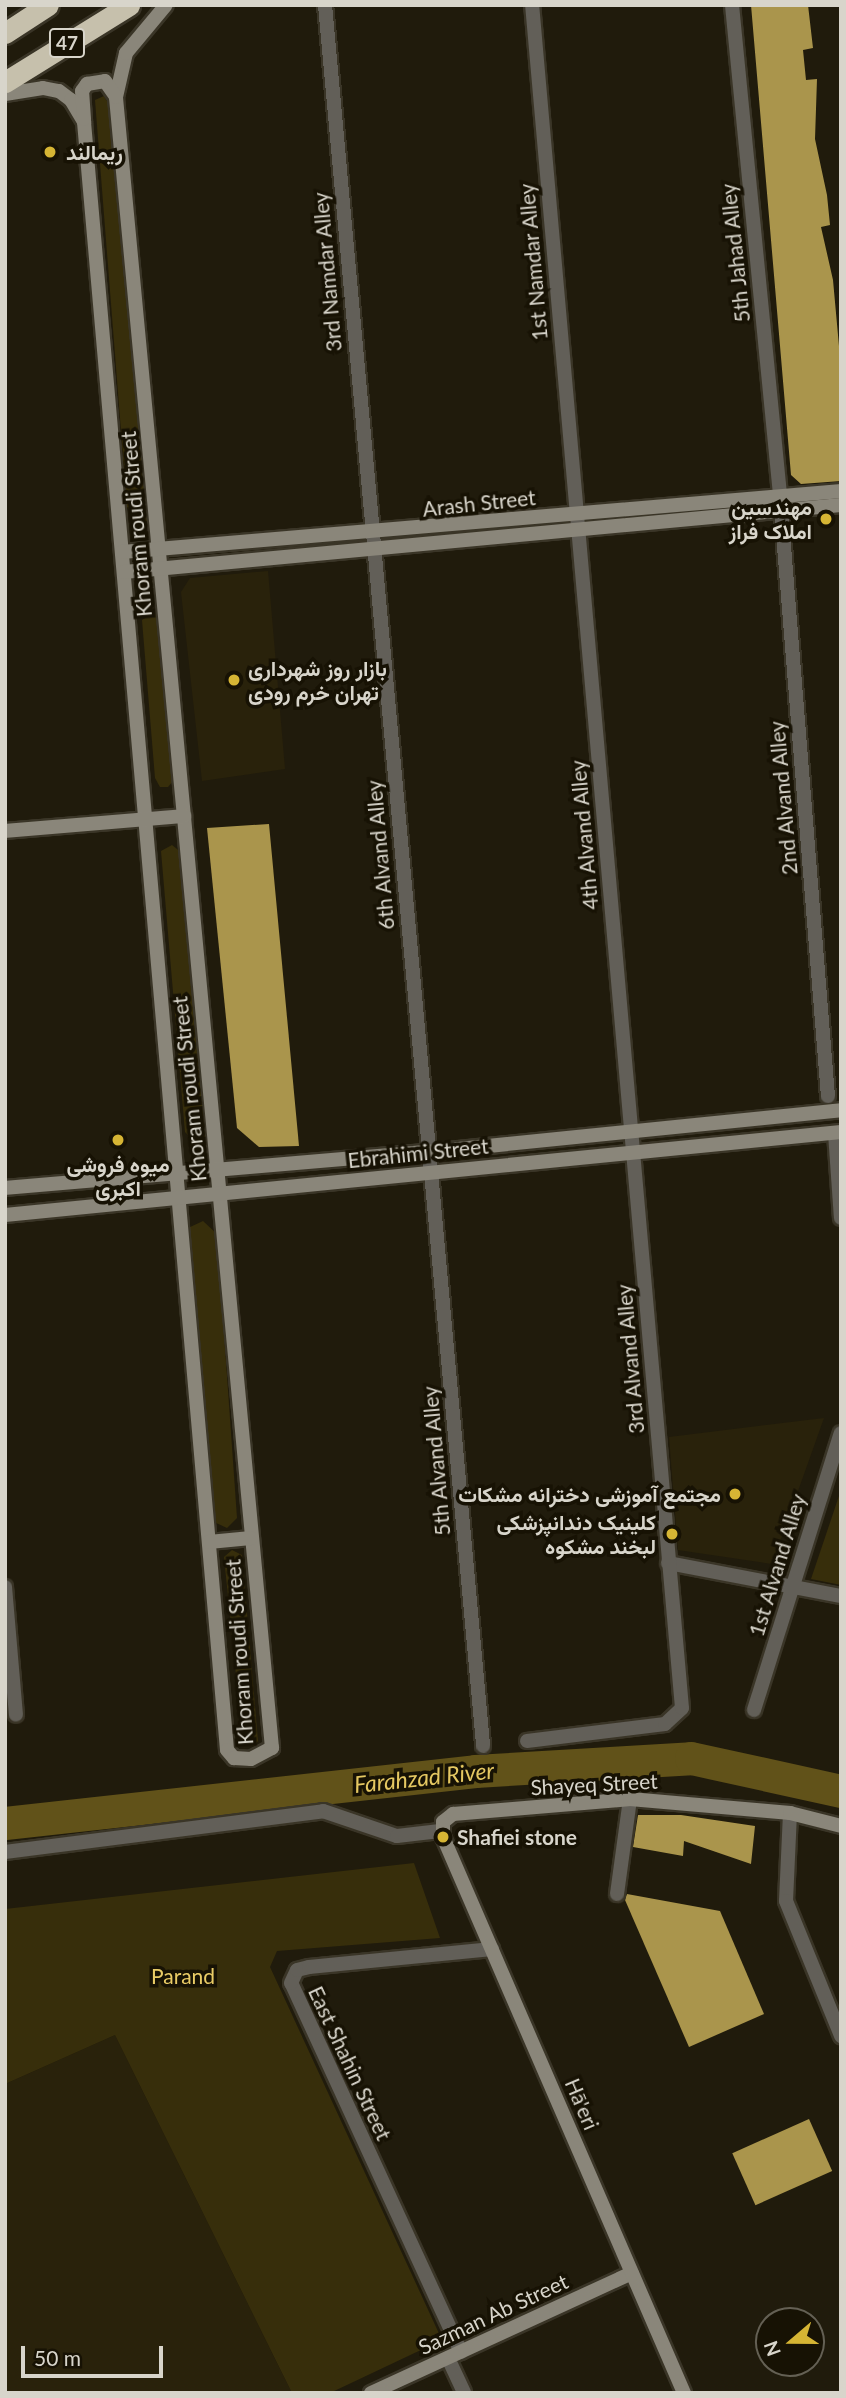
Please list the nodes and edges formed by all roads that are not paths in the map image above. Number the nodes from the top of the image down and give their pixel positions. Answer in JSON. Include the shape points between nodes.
{"nodes":[{"id":1,"x":48,"y":5,"type":"edge"},
{"id":2,"x":129,"y":5,"type":"edge"},
{"id":3,"x":166,"y":5,"type":"edge"},
{"id":4,"x":325,"y":5,"type":"edge"},
{"id":5,"x":532,"y":5,"type":"edge"},
{"id":6,"x":732,"y":5,"type":"edge"},
{"id":7,"x":5,"y":33,"type":"edge"},
{"id":8,"x":5,"y":82,"type":"edge"},
{"id":9,"x":5,"y":94,"type":"edge"},
{"id":10,"x":116,"y":97,"type":"junction"},
{"id":11,"x":84,"y":122,"type":"junction"},
{"id":12,"x":841,"y":491,"type":"edge"},
{"id":13,"x":781,"y":503,"type":"junction"},
{"id":14,"x":841,"y":505,"type":"edge"},
{"id":15,"x":576,"y":514,"type":"junction"},
{"id":16,"x":578,"y":531,"type":"junction"},
{"id":17,"x":371,"y":534,"type":"junction"},
{"id":18,"x":159,"y":550,"type":"junction"},
{"id":19,"x":372,"y":551,"type":"junction"},
{"id":20,"x":122,"y":552,"type":"junction"},
{"id":21,"x":161,"y":568,"type":"junction"},
{"id":22,"x":124,"y":572,"type":"junction"},
{"id":23,"x":184,"y":816,"type":"junction"},
{"id":24,"x":145,"y":819,"type":"junction"},
{"id":25,"x":5,"y":831,"type":"edge"},
{"id":26,"x":828,"y":1096,"type":"dead end"},
{"id":27,"x":834,"y":1111,"type":"edge"},
{"id":28,"x":838,"y":1132,"type":"edge"},
{"id":29,"x":632,"y":1133,"type":"junction"},
{"id":30,"x":429,"y":1152,"type":"junction"},
{"id":31,"x":634,"y":1152,"type":"junction"},
{"id":32,"x":217,"y":1169,"type":"junction"},
{"id":33,"x":431,"y":1172,"type":"junction"},
{"id":34,"x":176,"y":1173,"type":"junction"},
{"id":35,"x":5,"y":1188,"type":"edge"},
{"id":36,"x":221,"y":1195,"type":"junction"},
{"id":37,"x":178,"y":1199,"type":"junction"},
{"id":38,"x":5,"y":1215,"type":"edge"},
{"id":39,"x":841,"y":1218,"type":"edge"},
{"id":40,"x":841,"y":1433,"type":"edge"},
{"id":41,"x":251,"y":1538,"type":"junction"},
{"id":42,"x":209,"y":1542,"type":"junction"},
{"id":43,"x":668,"y":1563,"type":"junction"},
{"id":44,"x":793,"y":1584,"type":"junction"},
{"id":45,"x":5,"y":1587,"type":"edge"},
{"id":46,"x":841,"y":1596,"type":"edge"},
{"id":47,"x":754,"y":1710,"type":"dead end"},
{"id":48,"x":16,"y":1716,"type":"dead end"},
{"id":49,"x":527,"y":1741,"type":"dead end"},
{"id":50,"x":483,"y":1746,"type":"dead end"},
{"id":51,"x":630,"y":1799,"type":"junction"},
{"id":52,"x":790,"y":1813,"type":"junction"},
{"id":53,"x":841,"y":1826,"type":"edge"},
{"id":54,"x":440,"y":1831,"type":"junction"},
{"id":55,"x":5,"y":1852,"type":"edge"},
{"id":56,"x":617,"y":1894,"type":"dead end"},
{"id":57,"x":492,"y":1949,"type":"junction"},
{"id":58,"x":841,"y":2036,"type":"edge"},
{"id":59,"x":632,"y":2273,"type":"junction"},
{"id":60,"x":454,"y":2355,"type":"junction"},
{"id":61,"x":372,"y":2393,"type":"edge"},
{"id":62,"x":464,"y":2393,"type":"edge"},
{"id":63,"x":684,"y":2393,"type":"edge"}],
"edges":[{"from":1,"to":7,"type":"highway","number":"47"},
{"from":2,"to":8,"type":"highway","number":"47"},
{"from":3,"to":10,"type":"street","name":"Khoram roudi Street","via":[[126,53]]},
{"from":4,"to":17,"type":"street","name":"3rd Namdar Alley"},
{"from":5,"to":15,"type":"street","name":"1st Namdar Alley"},
{"from":6,"to":13,"type":"street","name":"5th Jahad Alley"},
{"from":9,"to":11,"type":"street","via":[[43,88],[59,91],[71,100]]},
{"from":10,"to":11,"type":"street","name":"Khoram roudi Street","via":[[105,81],[87,84],[82,91]]},
{"from":10,"to":18,"type":"street","name":"Khoram roudi Street"},
{"from":11,"to":20,"type":"street","name":"Khoram roudi Street"},
{"from":12,"to":13,"type":"street","name":"Arash Street"},
{"from":13,"to":14,"type":"street","name":"Arash Street"},
{"from":13,"to":15,"type":"street","name":"Arash Street"},
{"from":13,"to":16,"type":"street","name":"Arash Street"},
{"from":13,"to":26,"type":"street","name":"2nd Alvand Alley"},
{"from":15,"to":16,"type":"street","name":"4th Alvand Alley"},
{"from":15,"to":17,"type":"street","name":"Arash Street"},
{"from":16,"to":19,"type":"street","name":"Arash Street"},
{"from":16,"to":29,"type":"street","name":"4th Alvand Alley"},
{"from":17,"to":18,"type":"street","name":"Arash Street"},
{"from":17,"to":19,"type":"street","name":"6th Alvand Alley"},
{"from":18,"to":20,"type":"street","name":"Arash Street"},
{"from":18,"to":21,"type":"street","name":"Khoram roudi Street"},
{"from":19,"to":21,"type":"street","name":"Arash Street"},
{"from":19,"to":30,"type":"street","name":"6th Alvand Alley"},
{"from":20,"to":22,"type":"street","name":"Khoram roudi Street"},
{"from":21,"to":22,"type":"street","name":"Arash Street"},
{"from":21,"to":23,"type":"street","name":"Khoram roudi Street"},
{"from":22,"to":24,"type":"street","name":"Khoram roudi Street"},
{"from":23,"to":24,"type":"street"},
{"from":23,"to":32,"type":"street","name":"Khoram roudi Street"},
{"from":24,"to":25,"type":"street"},
{"from":24,"to":34,"type":"street","name":"Khoram roudi Street"},
{"from":27,"to":28,"type":"street"},
{"from":27,"to":29,"type":"street","name":"Ebrahimi Street"},
{"from":28,"to":31,"type":"street","name":"Ebrahimi Street"},
{"from":28,"to":39,"type":"street"},
{"from":29,"to":30,"type":"street","name":"Ebrahimi Street"},
{"from":29,"to":31,"type":"street","name":"4th Alvand Alley"},
{"from":30,"to":32,"type":"street","name":"Ebrahimi Street"},
{"from":30,"to":33,"type":"street","name":"6th Alvand Alley"},
{"from":31,"to":33,"type":"street","name":"Ebrahimi Street"},
{"from":31,"to":43,"type":"street","name":"3rd Alvand Alley"},
{"from":32,"to":34,"type":"street","name":"Ebrahimi Street"},
{"from":32,"to":36,"type":"street","name":"Khoram roudi Street"},
{"from":33,"to":36,"type":"street","name":"Ebrahimi Street"},
{"from":33,"to":50,"type":"street","name":"5th Alvand Alley"},
{"from":34,"to":35,"type":"street","name":"Ebrahimi Street"},
{"from":34,"to":37,"type":"street","name":"Khoram roudi Street"},
{"from":36,"to":37,"type":"street","name":"Ebrahimi Street"},
{"from":36,"to":41,"type":"street","name":"Khoram roudi Street"},
{"from":37,"to":38,"type":"street","name":"Ebrahimi Street"},
{"from":37,"to":42,"type":"street","name":"Khoram roudi Street"},
{"from":40,"to":44,"type":"street","name":"1st Alvand Alley"},
{"from":41,"to":42,"type":"street"},
{"from":41,"to":42,"type":"street","name":"Khoram roudi Street","via":[[272,1748],[251,1759],[234,1758],[227,1750]]},
{"from":43,"to":44,"type":"street"},
{"from":43,"to":49,"type":"street","name":"3rd Alvand Alley","via":[[682,1708],[674,1720]]},
{"from":44,"to":46,"type":"street"},
{"from":44,"to":47,"type":"street","name":"1st Alvand Alley"},
{"from":45,"to":48,"type":"street"},
{"from":51,"to":52,"type":"street","name":"Shayeq Street"},
{"from":51,"to":54,"type":"street","name":"Shayeq Street","via":[[453,1814]]},
{"from":51,"to":56,"type":"street"},
{"from":52,"to":53,"type":"street","name":"Shayeq Street"},
{"from":52,"to":58,"type":"street","via":[[786,1901]]},
{"from":54,"to":55,"type":"street","via":[[397,1836],[323,1811]]},
{"from":54,"to":57,"type":"street","name":"Hā'eri"},
{"from":57,"to":59,"type":"street","name":"Hā'eri"},
{"from":57,"to":60,"type":"street","name":"East Shahin Street","via":[[309,1967],[297,1970],[291,1983]]},
{"from":59,"to":60,"type":"street","name":"Sazman Ab Street"},
{"from":59,"to":63,"type":"street","name":"Hā'eri"},
{"from":60,"to":61,"type":"street","name":"Sazman Ab Street"},
{"from":60,"to":62,"type":"street","name":"East Shahin Street"}]}
